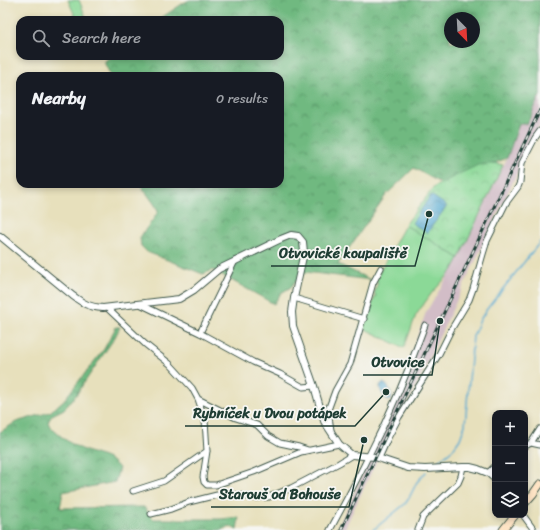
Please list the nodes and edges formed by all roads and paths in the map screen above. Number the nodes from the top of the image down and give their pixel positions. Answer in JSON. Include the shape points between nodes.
{"nodes":[{"id":1,"x":540,"y":131,"type":"edge"},
{"id":2,"x":0,"y":236,"type":"edge"},
{"id":3,"x":235,"y":261,"type":"junction"},
{"id":4,"x":381,"y":268,"type":"dead end"},
{"id":5,"x":294,"y":298,"type":"junction"},
{"id":6,"x":140,"y":304,"type":"junction"},
{"id":7,"x":107,"y":308,"type":"junction"},
{"id":8,"x":364,"y":319,"type":"junction"},
{"id":9,"x":425,"y":325,"type":"dead end"},
{"id":10,"x":200,"y":332,"type":"junction"},
{"id":11,"x":314,"y":386,"type":"junction"},
{"id":12,"x":198,"y":399,"type":"junction"},
{"id":13,"x":540,"y":429,"type":"edge"},
{"id":14,"x":331,"y":431,"type":"junction"},
{"id":15,"x":339,"y":444,"type":"junction"},
{"id":16,"x":528,"y":445,"type":"edge"},
{"id":17,"x":540,"y":445,"type":"edge"},
{"id":18,"x":207,"y":451,"type":"junction"},
{"id":19,"x":309,"y":451,"type":"junction"},
{"id":20,"x":352,"y":455,"type":"junction"},
{"id":21,"x":369,"y":456,"type":"junction"},
{"id":22,"x":379,"y":458,"type":"junction"},
{"id":23,"x":463,"y":467,"type":"junction"},
{"id":24,"x":492,"y":469,"type":"edge"},
{"id":25,"x":488,"y":473,"type":"junction"},
{"id":26,"x":492,"y":476,"type":"edge"},
{"id":27,"x":540,"y":484,"type":"edge"},
{"id":28,"x":133,"y":491,"type":"dead end"},
{"id":29,"x":528,"y":500,"type":"edge"},
{"id":30,"x":152,"y":514,"type":"dead end"},
{"id":31,"x":513,"y":518,"type":"edge"},
{"id":32,"x":526,"y":518,"type":"edge"},
{"id":33,"x":330,"y":530,"type":"edge"},
{"id":34,"x":418,"y":530,"type":"edge"},
{"id":35,"x":503,"y":530,"type":"edge"},
{"id":36,"x":534,"y":530,"type":"edge"}],
"edges":[{"from":1,"to":22,"type":"street","via":[[522,163],[518,187],[506,203],[487,241],[469,300],[399,417]]},
{"from":2,"to":7,"type":"street","via":[[85,304],[95,308]]},
{"from":3,"to":5,"type":"street","via":[[280,239],[291,235],[298,236],[303,242],[304,252]]},
{"from":3,"to":6,"type":"street","via":[[219,269],[179,299]]},
{"from":3,"to":10,"type":"street"},
{"from":4,"to":8,"type":"street","via":[[373,283]]},
{"from":5,"to":8,"type":"street"},
{"from":5,"to":11,"type":"street","via":[[293,326]]},
{"from":6,"to":7,"type":"street"},
{"from":6,"to":10,"type":"street"},
{"from":7,"to":12,"type":"street","via":[[170,364],[192,388]]},
{"from":8,"to":14,"type":"street","via":[[350,364],[328,410]]},
{"from":9,"to":21,"type":"street","via":[[399,392]]},
{"from":10,"to":11,"type":"street","via":[[303,387]]},
{"from":11,"to":14,"type":"street","via":[[324,421]]},
{"from":12,"to":18,"type":"street","via":[[205,420]]},
{"from":12,"to":19,"type":"street","via":[[236,418],[257,425],[280,443]]},
{"from":13,"to":16,"type":"street"},
{"from":14,"to":15,"type":"street"},
{"from":15,"to":19,"type":"street"},
{"from":15,"to":20,"type":"street"},
{"from":16,"to":17,"type":"street"},
{"from":18,"to":19,"type":"street","via":[[204,482],[207,485],[216,485]]},
{"from":18,"to":28,"type":"street","via":[[164,481]]},
{"from":20,"to":21,"type":"street"},
{"from":20,"to":30,"type":"street","via":[[291,488],[269,496],[254,498],[217,495]]},
{"from":21,"to":22,"type":"street"},
{"from":21,"to":33,"type":"street"},
{"from":22,"to":23,"type":"street","via":[[408,468]]},
{"from":23,"to":25,"type":"street"},
{"from":23,"to":34,"type":"street","via":[[458,484],[423,517]]},
{"from":24,"to":25,"type":"street"},
{"from":25,"to":26,"type":"street"},
{"from":27,"to":29,"type":"main road"},
{"from":31,"to":35,"type":"main road"},
{"from":32,"to":36,"type":"street"}]}
